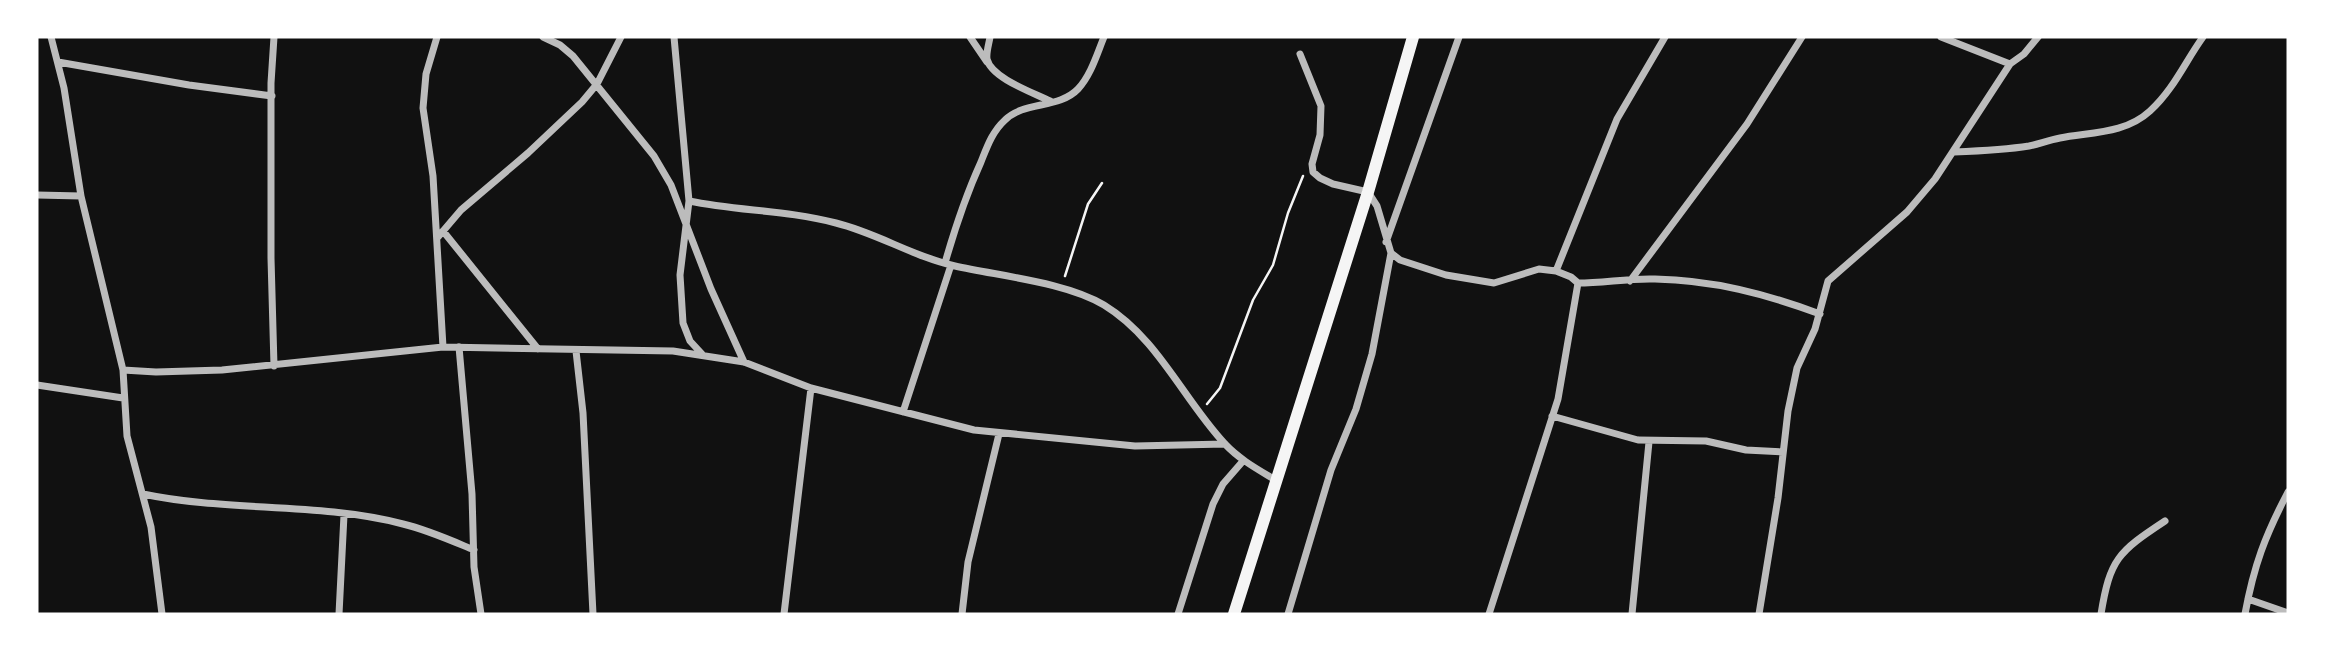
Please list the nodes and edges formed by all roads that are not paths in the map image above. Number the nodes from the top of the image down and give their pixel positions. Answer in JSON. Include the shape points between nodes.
{"nodes":[{"id":1,"x":51,"y":37,"type":"edge"},
{"id":2,"x":274,"y":37,"type":"edge"},
{"id":3,"x":437,"y":37,"type":"edge"},
{"id":4,"x":543,"y":37,"type":"edge"},
{"id":5,"x":621,"y":37,"type":"edge"},
{"id":6,"x":674,"y":37,"type":"edge"},
{"id":7,"x":970,"y":37,"type":"edge"},
{"id":8,"x":990,"y":37,"type":"edge"},
{"id":9,"x":1104,"y":37,"type":"edge"},
{"id":10,"x":1413,"y":37,"type":"edge"},
{"id":11,"x":1459,"y":37,"type":"edge"},
{"id":12,"x":1665,"y":37,"type":"edge"},
{"id":13,"x":1802,"y":37,"type":"edge"},
{"id":14,"x":1941,"y":37,"type":"edge"},
{"id":15,"x":2038,"y":37,"type":"edge"},
{"id":16,"x":2203,"y":37,"type":"edge"},
{"id":17,"x":1300,"y":54,"type":"dead end"},
{"id":18,"x":58,"y":62,"type":"junction"},
{"id":19,"x":2010,"y":64,"type":"junction"},
{"id":20,"x":991,"y":68,"type":"junction"},
{"id":21,"x":597,"y":85,"type":"junction"},
{"id":22,"x":272,"y":96,"type":"junction"},
{"id":23,"x":1051,"y":102,"type":"junction"},
{"id":24,"x":1954,"y":152,"type":"junction"},
{"id":25,"x":1368,"y":192,"type":"junction"},
{"id":26,"x":37,"y":195,"type":"edge"},
{"id":27,"x":81,"y":197,"type":"junction"},
{"id":28,"x":689,"y":201,"type":"junction"},
{"id":29,"x":686,"y":220,"type":"junction"},
{"id":30,"x":440,"y":234,"type":"junction"},
{"id":31,"x":1386,"y":242,"type":"junction"},
{"id":32,"x":1391,"y":253,"type":"junction"},
{"id":33,"x":948,"y":264,"type":"junction"},
{"id":34,"x":1556,"y":271,"type":"junction"},
{"id":35,"x":1630,"y":281,"type":"junction"},
{"id":36,"x":1578,"y":283,"type":"junction"},
{"id":37,"x":1820,"y":314,"type":"junction"},
{"id":38,"x":443,"y":347,"type":"junction"},
{"id":39,"x":459,"y":347,"type":"junction"},
{"id":40,"x":538,"y":349,"type":"junction"},
{"id":41,"x":576,"y":351,"type":"junction"},
{"id":42,"x":702,"y":355,"type":"junction"},
{"id":43,"x":744,"y":362,"type":"junction"},
{"id":44,"x":274,"y":366,"type":"junction"},
{"id":45,"x":123,"y":370,"type":"junction"},
{"id":46,"x":37,"y":385,"type":"edge"},
{"id":47,"x":811,"y":388,"type":"junction"},
{"id":48,"x":123,"y":398,"type":"junction"},
{"id":49,"x":903,"y":412,"type":"junction"},
{"id":50,"x":1552,"y":416,"type":"junction"},
{"id":51,"x":999,"y":433,"type":"junction"},
{"id":52,"x":1649,"y":442,"type":"junction"},
{"id":53,"x":1225,"y":444,"type":"junction"},
{"id":54,"x":1783,"y":452,"type":"junction"},
{"id":55,"x":1243,"y":461,"type":"junction"},
{"id":56,"x":1277,"y":481,"type":"junction"},
{"id":57,"x":2288,"y":492,"type":"edge"},
{"id":58,"x":143,"y":494,"type":"junction"},
{"id":59,"x":344,"y":515,"type":"junction"},
{"id":60,"x":2165,"y":521,"type":"dead end"},
{"id":61,"x":474,"y":550,"type":"junction"},
{"id":62,"x":2248,"y":599,"type":"junction"},
{"id":63,"x":2288,"y":613,"type":"edge"},
{"id":64,"x":162,"y":614,"type":"edge"},
{"id":65,"x":339,"y":614,"type":"edge"},
{"id":66,"x":481,"y":614,"type":"edge"},
{"id":67,"x":593,"y":614,"type":"edge"},
{"id":68,"x":784,"y":614,"type":"edge"},
{"id":69,"x":962,"y":614,"type":"edge"},
{"id":70,"x":1178,"y":614,"type":"edge"},
{"id":71,"x":1234,"y":614,"type":"edge"},
{"id":72,"x":1288,"y":614,"type":"edge"},
{"id":73,"x":1489,"y":614,"type":"edge"},
{"id":74,"x":1632,"y":614,"type":"edge"},
{"id":75,"x":1759,"y":614,"type":"edge"},
{"id":76,"x":2101,"y":614,"type":"edge"},
{"id":77,"x":2245,"y":614,"type":"edge"}],
"edges":[{"from":1,"to":18,"type":"street"},
{"from":2,"to":22,"type":"street"},
{"from":3,"to":30,"type":"street","via":[[426,74],[424,108]]},
{"from":4,"to":21,"type":"street","via":[[573,56]]},
{"from":5,"to":21,"type":"street"},
{"from":6,"to":28,"type":"street"},
{"from":7,"to":20,"type":"street"},
{"from":8,"to":20,"type":"street","via":[[987,57]]},
{"from":9,"to":23,"type":"street","via":[[1076,92]]},
{"from":10,"to":25,"type":"highway"},
{"from":11,"to":31,"type":"street"},
{"from":12,"to":34,"type":"street","via":[[1617,119]]},
{"from":13,"to":35,"type":"street","via":[[1747,124]]},
{"from":14,"to":19,"type":"street"},
{"from":15,"to":19,"type":"street"},
{"from":16,"to":24,"type":"street","via":[[2162,99],[2148,113],[2114,130],[2010,149]]},
{"from":17,"to":25,"type":"street","via":[[1321,106],[1313,172]]},
{"from":18,"to":22,"type":"street"},
{"from":18,"to":27,"type":"street"},
{"from":19,"to":24,"type":"street"},
{"from":20,"to":23,"type":"street"},
{"from":21,"to":29,"type":"street","via":[[654,156]]},
{"from":21,"to":30,"type":"street"},
{"from":22,"to":44,"type":"street"},
{"from":23,"to":33,"type":"street","via":[[1010,116],[989,141],[969,188]]},
{"from":24,"to":37,"type":"street","via":[[1906,212],[1828,281]]},
{"from":25,"to":31,"type":"street","via":[[1377,206]]},
{"from":25,"to":56,"type":"highway"},
{"from":26,"to":27,"type":"street"},
{"from":27,"to":45,"type":"street"},
{"from":28,"to":29,"type":"street"},
{"from":28,"to":33,"type":"street","via":[[834,222]]},
{"from":29,"to":42,"type":"street","via":[[680,275],[682,323]]},
{"from":29,"to":43,"type":"street"},
{"from":30,"to":38,"type":"street"},
{"from":30,"to":40,"type":"street"},
{"from":31,"to":32,"type":"street"},
{"from":32,"to":34,"type":"street","via":[[1446,275],[1494,283],[1539,269]]},
{"from":32,"to":72,"type":"street","via":[[1372,354]]},
{"from":33,"to":49,"type":"street"},
{"from":33,"to":53,"type":"street","via":[[1062,289],[1102,304],[1152,346]]},
{"from":34,"to":36,"type":"street"},
{"from":35,"to":36,"type":"street"},
{"from":35,"to":37,"type":"street","via":[[1652,278],[1725,285]]},
{"from":36,"to":50,"type":"street"},
{"from":37,"to":54,"type":"street","via":[[1797,368]]},
{"from":38,"to":39,"type":"street"},
{"from":38,"to":44,"type":"street"},
{"from":39,"to":40,"type":"street"},
{"from":39,"to":61,"type":"street"},
{"from":40,"to":41,"type":"street"},
{"from":41,"to":42,"type":"street"},
{"from":41,"to":67,"type":"street"},
{"from":42,"to":43,"type":"street"},
{"from":43,"to":47,"type":"street"},
{"from":44,"to":45,"type":"street","via":[[156,373]]},
{"from":45,"to":48,"type":"street"},
{"from":46,"to":48,"type":"street"},
{"from":47,"to":49,"type":"street"},
{"from":47,"to":68,"type":"street"},
{"from":48,"to":58,"type":"street","via":[[127,436]]},
{"from":49,"to":51,"type":"street"},
{"from":50,"to":52,"type":"street"},
{"from":50,"to":73,"type":"street"},
{"from":51,"to":53,"type":"street","via":[[1135,446]]},
{"from":51,"to":69,"type":"street","via":[[968,562]]},
{"from":52,"to":54,"type":"street","via":[[1706,441]]},
{"from":52,"to":74,"type":"street"},
{"from":53,"to":55,"type":"street"},
{"from":54,"to":75,"type":"street"},
{"from":55,"to":56,"type":"street"},
{"from":55,"to":70,"type":"street","via":[[1213,504]]},
{"from":56,"to":71,"type":"highway"},
{"from":57,"to":62,"type":"street","via":[[2266,534]]},
{"from":58,"to":59,"type":"street","via":[[183,502]]},
{"from":58,"to":64,"type":"street"},
{"from":59,"to":61,"type":"street","via":[[401,523]]},
{"from":59,"to":65,"type":"street"},
{"from":60,"to":76,"type":"street","via":[[2116,559]]},
{"from":61,"to":66,"type":"street"},
{"from":62,"to":63,"type":"street"},
{"from":62,"to":77,"type":"street"}]}
